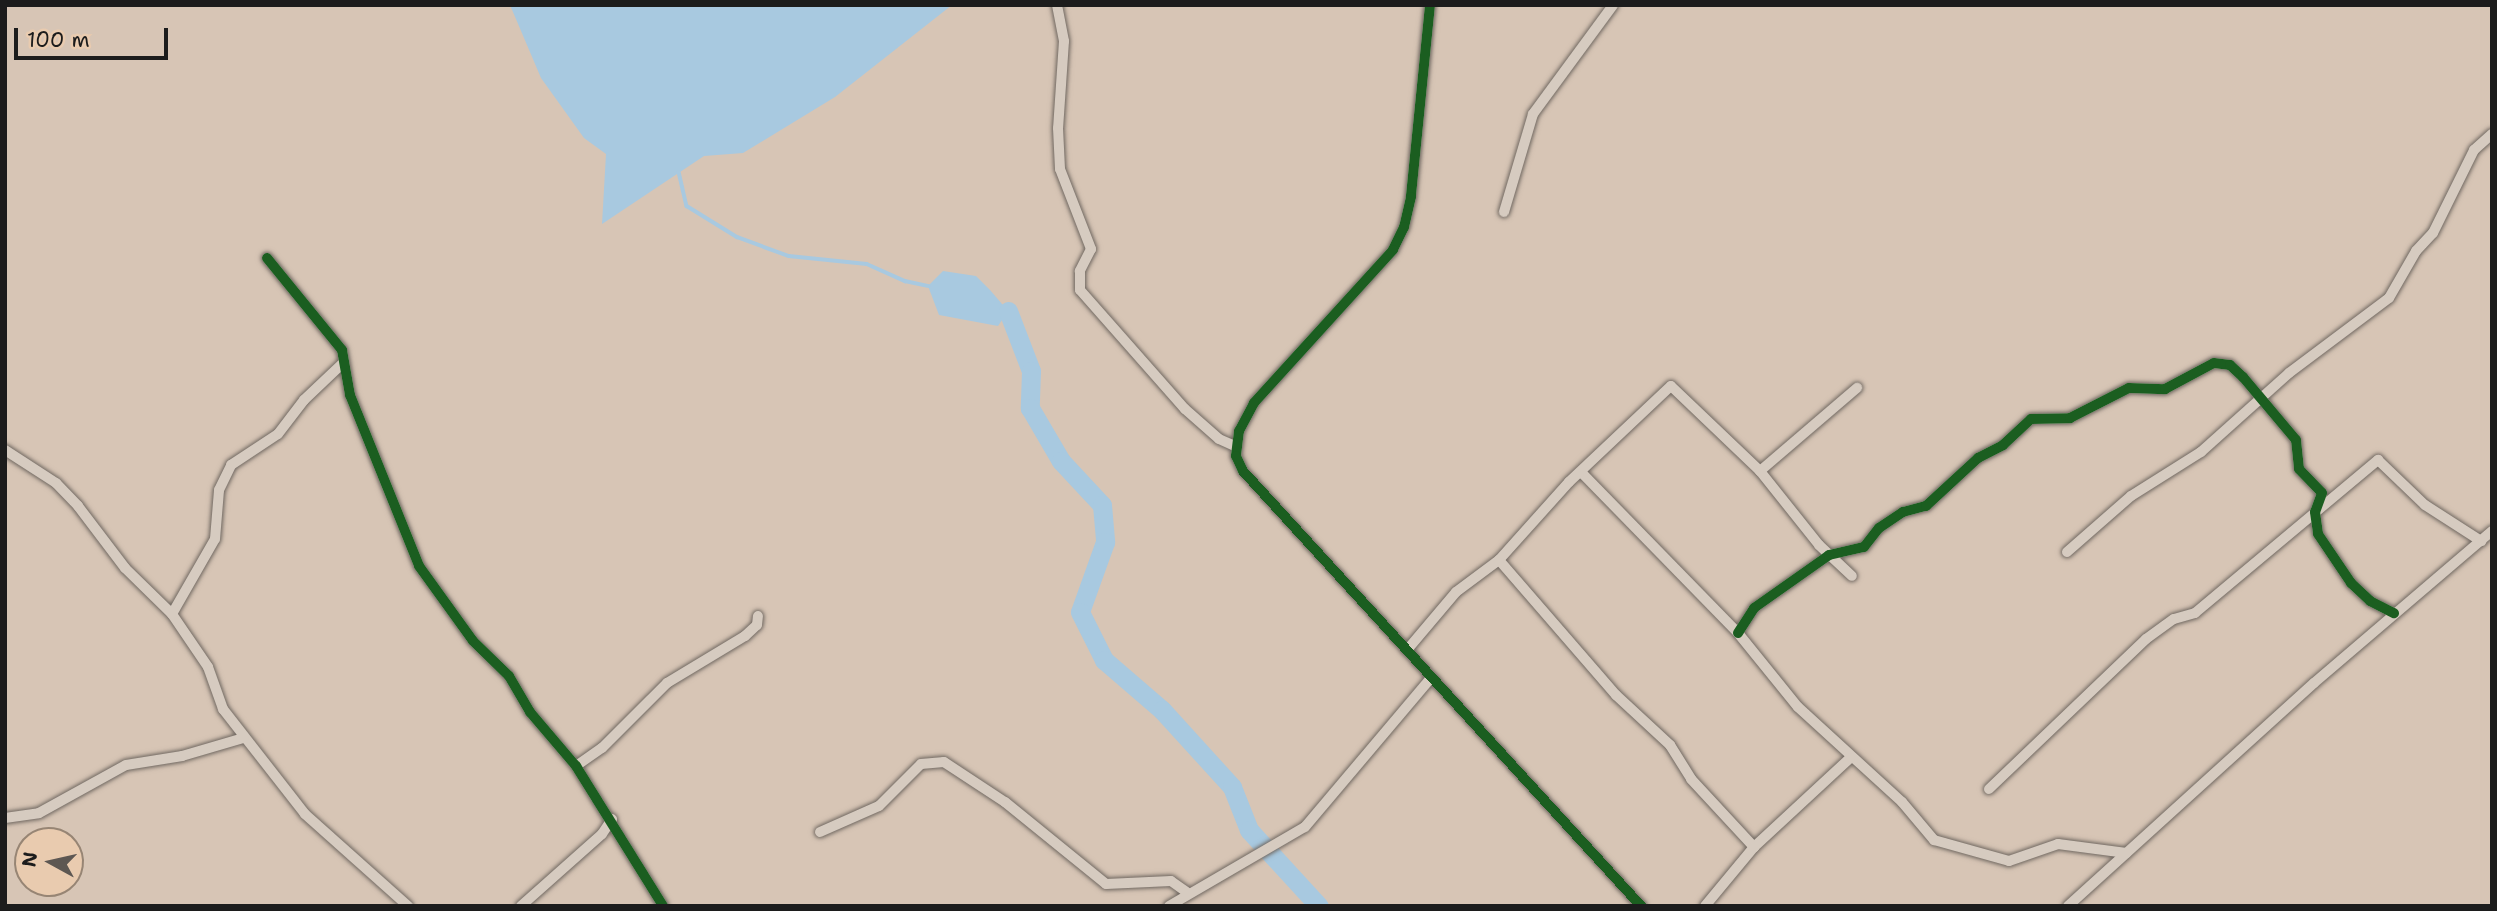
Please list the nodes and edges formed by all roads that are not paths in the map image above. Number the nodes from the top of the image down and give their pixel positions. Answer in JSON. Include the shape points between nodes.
{"nodes":[{"id":1,"x":1057,"y":5,"type":"edge"},
{"id":2,"x":1430,"y":5,"type":"edge"},
{"id":3,"x":1613,"y":5,"type":"edge"},
{"id":4,"x":2492,"y":134,"type":"edge"},
{"id":5,"x":1504,"y":212,"type":"dead end"},
{"id":6,"x":267,"y":258,"type":"dead end"},
{"id":7,"x":344,"y":362,"type":"junction"},
{"id":8,"x":1857,"y":388,"type":"dead end"},
{"id":9,"x":2260,"y":403,"type":"junction"},
{"id":10,"x":1235,"y":446,"type":"junction"},
{"id":11,"x":5,"y":450,"type":"edge"},
{"id":12,"x":1760,"y":471,"type":"junction"},
{"id":13,"x":1582,"y":472,"type":"junction"},
{"id":14,"x":2315,"y":512,"type":"junction"},
{"id":15,"x":2492,"y":531,"type":"edge"},
{"id":16,"x":2481,"y":541,"type":"junction"},
{"id":17,"x":2067,"y":552,"type":"dead end"},
{"id":18,"x":1829,"y":555,"type":"junction"},
{"id":19,"x":1499,"y":560,"type":"junction"},
{"id":20,"x":1852,"y":576,"type":"dead end"},
{"id":21,"x":2393,"y":613,"type":"junction"},
{"id":22,"x":172,"y":614,"type":"junction"},
{"id":23,"x":758,"y":616,"type":"dead end"},
{"id":24,"x":1738,"y":633,"type":"junction"},
{"id":25,"x":1407,"y":650,"type":"junction"},
{"id":26,"x":1431,"y":678,"type":"junction"},
{"id":27,"x":243,"y":738,"type":"junction"},
{"id":28,"x":1850,"y":758,"type":"junction"},
{"id":29,"x":576,"y":766,"type":"junction"},
{"id":30,"x":1989,"y":789,"type":"dead end"},
{"id":31,"x":5,"y":818,"type":"edge"},
{"id":32,"x":612,"y":820,"type":"junction"},
{"id":33,"x":820,"y":832,"type":"dead end"},
{"id":34,"x":1754,"y":848,"type":"junction"},
{"id":35,"x":2126,"y":853,"type":"junction"},
{"id":36,"x":1188,"y":894,"type":"junction"},
{"id":37,"x":408,"y":906,"type":"edge"},
{"id":38,"x":521,"y":906,"type":"edge"},
{"id":39,"x":663,"y":906,"type":"edge"},
{"id":40,"x":1169,"y":906,"type":"edge"},
{"id":41,"x":1641,"y":906,"type":"edge"},
{"id":42,"x":1705,"y":906,"type":"edge"},
{"id":43,"x":2068,"y":906,"type":"edge"}],
"edges":[{"from":1,"to":10,"type":"street","via":[[1064,41],[1060,170],[1091,248],[1080,271],[1080,290],[1185,409],[1219,439]]},
{"from":2,"to":10,"type":"street","via":[[1404,227],[1393,250],[1254,403]]},
{"from":3,"to":5,"type":"street","via":[[1533,114]]},
{"from":4,"to":9,"type":"street","via":[[2474,150],[2433,233],[2416,251],[2389,298],[2289,373]]},
{"from":6,"to":7,"type":"street","via":[[302,307],[317,314],[332,334]]},
{"from":7,"to":22,"type":"street","via":[[304,400],[278,434],[231,465],[219,490],[215,540]]},
{"from":7,"to":29,"type":"street","via":[[350,395],[419,566],[473,641],[509,676],[530,712]]},
{"from":8,"to":12,"type":"street"},
{"from":9,"to":14,"type":"street","via":[[2296,440],[2299,469],[2322,493]]},
{"from":9,"to":17,"type":"street","via":[[2201,453],[2131,496]]},
{"from":9,"to":18,"type":"street","via":[[2230,365],[2214,363],[2165,389],[2129,388],[2070,418],[2031,419],[2003,445],[1978,457],[1926,506],[1887,522],[1864,547]]},
{"from":10,"to":25,"type":"street","via":[[1243,471]]},
{"from":11,"to":22,"type":"street","via":[[56,483],[125,568]]},
{"from":12,"to":13,"type":"street","via":[[1671,386]]},
{"from":12,"to":18,"type":"street"},
{"from":13,"to":19,"type":"street"},
{"from":13,"to":24,"type":"street"},
{"from":14,"to":16,"type":"street","via":[[2378,460],[2425,505]]},
{"from":14,"to":21,"type":"street","via":[[2318,534],[2351,583],[2370,601]]},
{"from":14,"to":30,"type":"street","via":[[2195,613],[2174,619],[2146,639]]},
{"from":15,"to":16,"type":"street"},
{"from":16,"to":21,"type":"street"},
{"from":18,"to":20,"type":"street"},
{"from":18,"to":24,"type":"street","via":[[1754,608]]},
{"from":19,"to":25,"type":"street","via":[[1456,592]]},
{"from":19,"to":34,"type":"street","via":[[1616,695],[1670,745],[1691,779]]},
{"from":21,"to":35,"type":"street"},
{"from":22,"to":27,"type":"street","via":[[208,667],[223,709]]},
{"from":23,"to":29,"type":"street","via":[[757,625],[745,636],[667,684],[602,748]]},
{"from":24,"to":28,"type":"street","via":[[1798,707]]},
{"from":25,"to":26,"type":"street"},
{"from":26,"to":36,"type":"street","via":[[1305,827]]},
{"from":26,"to":41,"type":"street"},
{"from":27,"to":31,"type":"street","via":[[182,756],[126,765],[38,813]]},
{"from":27,"to":37,"type":"street","via":[[259,751],[305,814]]},
{"from":28,"to":34,"type":"street"},
{"from":28,"to":35,"type":"street","via":[[1902,802],[1934,840],[2008,861],[2058,844]]},
{"from":29,"to":32,"type":"street"},
{"from":32,"to":38,"type":"street"},
{"from":32,"to":39,"type":"street"},
{"from":33,"to":36,"type":"street","via":[[879,806],[921,764],[944,762],[1005,802],[1106,884],[1171,881]]},
{"from":34,"to":42,"type":"street"},
{"from":35,"to":43,"type":"street"},
{"from":36,"to":40,"type":"street"}]}
